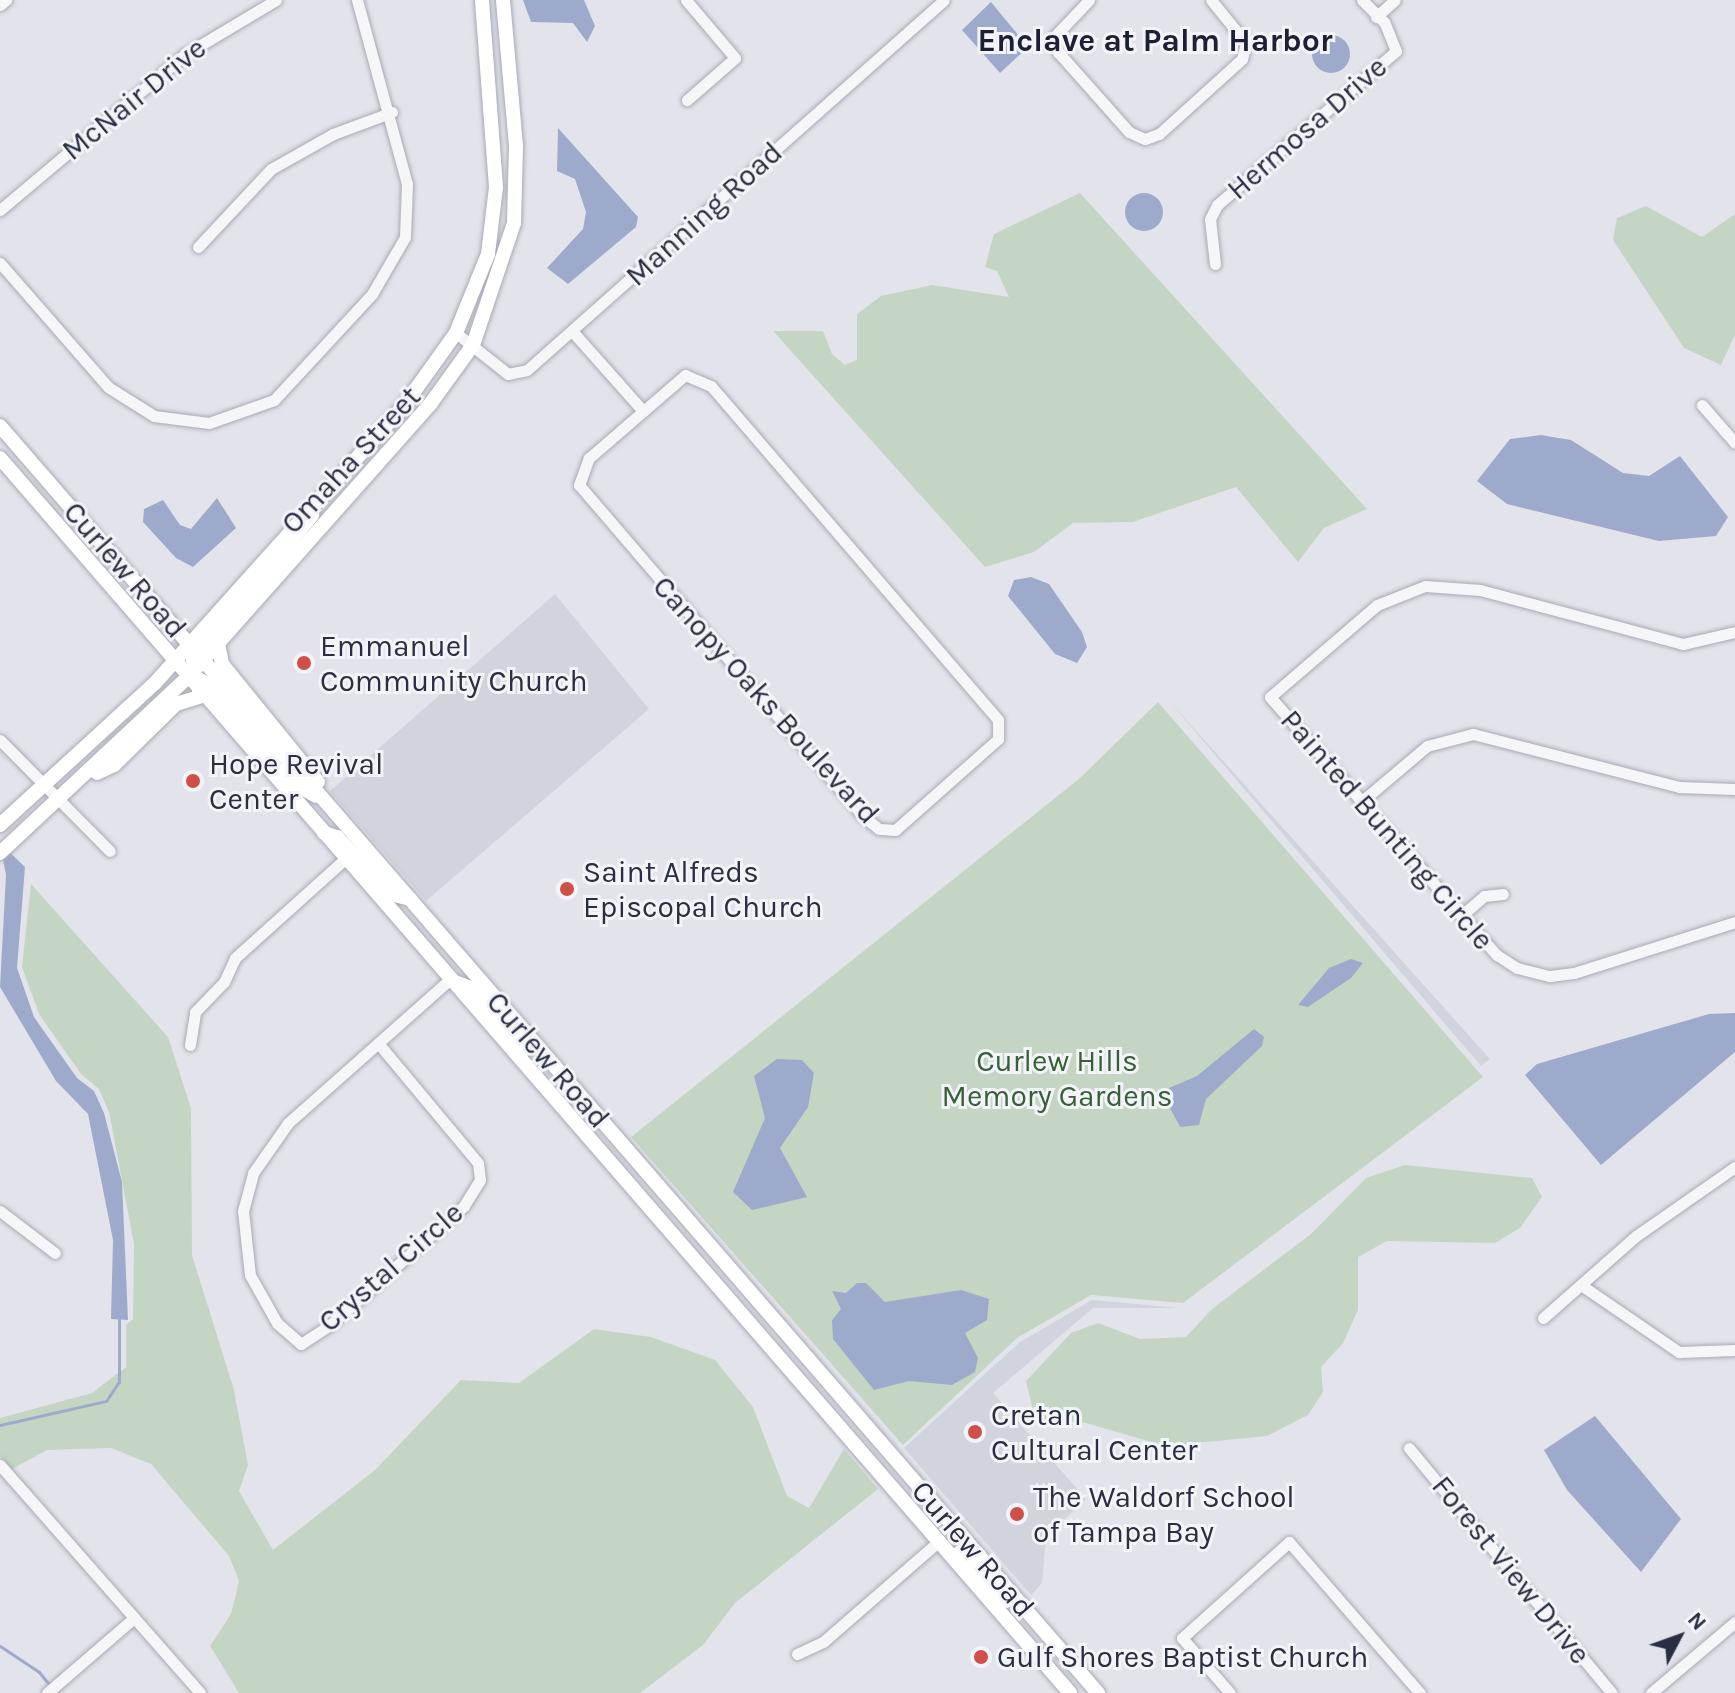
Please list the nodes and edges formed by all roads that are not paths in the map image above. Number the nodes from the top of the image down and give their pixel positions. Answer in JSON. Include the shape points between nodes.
{"nodes":[{"id":1,"x":6,"y":0,"type":"edge"},
{"id":2,"x":276,"y":0,"type":"edge"},
{"id":3,"x":357,"y":0,"type":"edge"},
{"id":4,"x":482,"y":0,"type":"edge"},
{"id":5,"x":503,"y":0,"type":"edge"},
{"id":6,"x":686,"y":0,"type":"edge"},
{"id":7,"x":944,"y":0,"type":"edge"},
{"id":8,"x":1089,"y":0,"type":"edge"},
{"id":9,"x":1211,"y":0,"type":"edge"},
{"id":10,"x":1362,"y":0,"type":"edge"},
{"id":11,"x":1395,"y":0,"type":"edge"},
{"id":12,"x":0,"y":5,"type":"edge"},
{"id":13,"x":1376,"y":17,"type":"junction"},
{"id":14,"x":687,"y":100,"type":"dead end"},
{"id":15,"x":392,"y":112,"type":"junction"},
{"id":16,"x":0,"y":210,"type":"edge"},
{"id":17,"x":198,"y":247,"type":"dead end"},
{"id":18,"x":0,"y":263,"type":"edge"},
{"id":19,"x":1215,"y":264,"type":"dead end"},
{"id":20,"x":572,"y":331,"type":"junction"},
{"id":21,"x":456,"y":333,"type":"junction"},
{"id":22,"x":473,"y":345,"type":"junction"},
{"id":23,"x":1702,"y":405,"type":"dead end"},
{"id":24,"x":643,"y":411,"type":"junction"},
{"id":25,"x":0,"y":426,"type":"edge"},
{"id":26,"x":1735,"y":443,"type":"edge"},
{"id":27,"x":0,"y":458,"type":"edge"},
{"id":28,"x":1735,"y":632,"type":"edge"},
{"id":29,"x":218,"y":643,"type":"junction"},
{"id":30,"x":187,"y":658,"type":"junction"},
{"id":31,"x":202,"y":696,"type":"junction"},
{"id":32,"x":0,"y":740,"type":"edge"},
{"id":33,"x":87,"y":775,"type":"junction"},
{"id":34,"x":43,"y":788,"type":"junction"},
{"id":35,"x":1735,"y":789,"type":"edge"},
{"id":36,"x":1362,"y":801,"type":"junction"},
{"id":37,"x":59,"y":802,"type":"junction"},
{"id":38,"x":327,"y":802,"type":"junction"},
{"id":39,"x":1,"y":825,"type":"edge"},
{"id":40,"x":320,"y":832,"type":"junction"},
{"id":41,"x":110,"y":851,"type":"dead end"},
{"id":42,"x":0,"y":853,"type":"edge"},
{"id":43,"x":344,"y":860,"type":"junction"},
{"id":44,"x":1503,"y":894,"type":"dead end"},
{"id":45,"x":410,"y":899,"type":"junction"},
{"id":46,"x":1461,"y":916,"type":"junction"},
{"id":47,"x":1735,"y":922,"type":"edge"},
{"id":48,"x":450,"y":979,"type":"junction"},
{"id":49,"x":378,"y":1043,"type":"junction"},
{"id":50,"x":190,"y":1045,"type":"dead end"},
{"id":51,"x":547,"y":1060,"type":"junction"},
{"id":52,"x":1735,"y":1167,"type":"edge"},
{"id":53,"x":0,"y":1211,"type":"edge"},
{"id":54,"x":55,"y":1253,"type":"dead end"},
{"id":55,"x":1581,"y":1285,"type":"junction"},
{"id":56,"x":1543,"y":1318,"type":"dead end"},
{"id":57,"x":1735,"y":1350,"type":"edge"},
{"id":58,"x":1409,"y":1448,"type":"dead end"},
{"id":59,"x":0,"y":1465,"type":"edge"},
{"id":60,"x":939,"y":1541,"type":"junction"},
{"id":61,"x":1026,"y":1610,"type":"junction"},
{"id":62,"x":134,"y":1618,"type":"junction"},
{"id":63,"x":1735,"y":1622,"type":"edge"},
{"id":64,"x":797,"y":1654,"type":"dead end"},
{"id":65,"x":47,"y":1693,"type":"edge"},
{"id":66,"x":200,"y":1693,"type":"edge"},
{"id":67,"x":1070,"y":1693,"type":"edge"},
{"id":68,"x":1098,"y":1693,"type":"edge"},
{"id":69,"x":1230,"y":1693,"type":"edge"},
{"id":70,"x":1420,"y":1693,"type":"edge"},
{"id":71,"x":1612,"y":1693,"type":"edge"},
{"id":72,"x":1651,"y":1693,"type":"edge"}],
"edges":[{"from":1,"to":12,"type":"street"},
{"from":2,"to":16,"type":"street","name":"McNair Drive","via":[[171,64]]},
{"from":3,"to":15,"type":"street"},
{"from":4,"to":21,"type":"main road","name":"Omaha Street","via":[[496,187],[488,254]]},
{"from":5,"to":22,"type":"main road","name":"Omaha Street","via":[[516,146],[514,223]]},
{"from":6,"to":14,"type":"street","via":[[735,58]]},
{"from":7,"to":20,"type":"street","name":"Manning Road"},
{"from":8,"to":9,"type":"street","via":[[1054,37],[1058,52],[1129,132],[1145,139],[1159,134],[1242,59],[1246,43]]},
{"from":10,"to":13,"type":"street","name":"Hermosa Drive"},
{"from":11,"to":13,"type":"street"},
{"from":13,"to":19,"type":"street","name":"Hermosa Drive","via":[[1395,43],[1389,62],[1324,109],[1217,205],[1210,219]]},
{"from":15,"to":17,"type":"street","via":[[333,134],[271,169]]},
{"from":15,"to":18,"type":"street","via":[[407,184],[405,237],[396,259],[293,382],[251,412],[185,422],[127,402]]},
{"from":20,"to":22,"type":"street","name":"Manning Road","via":[[527,370],[508,374]]},
{"from":20,"to":24,"type":"street"},
{"from":21,"to":22,"type":"street","name":"Manning Road"},
{"from":21,"to":30,"type":"main road","name":"Omaha Street","via":[[427,378]]},
{"from":22,"to":29,"type":"main road","name":"Omaha Street","via":[[431,403]]},
{"from":23,"to":26,"type":"street"},
{"from":24,"to":24,"type":"street","name":"Canopy Oaks Boulevard","via":[[685,375],[711,386],[998,720],[998,739],[895,830],[879,829],[862,815],[579,485],[589,458]]},
{"from":25,"to":30,"type":"main road","name":"Curlew Road","via":[[177,630]]},
{"from":27,"to":30,"type":"main road","name":"Curlew Road"},
{"from":28,"to":36,"type":"street","name":"Painted Bunting Circle","via":[[1683,644],[1480,590],[1425,586],[1377,605],[1270,697]]},
{"from":29,"to":30,"type":"main road","name":"Omaha Street"},
{"from":29,"to":38,"type":"main road","via":[[222,664],[309,764]]},
{"from":30,"to":31,"type":"main road","name":"Curlew Road"},
{"from":30,"to":33,"type":"main road","name":"Omaha Street"},
{"from":30,"to":34,"type":"main road","name":"Omaha Street"},
{"from":30,"to":38,"type":"main road","name":"Curlew Road"},
{"from":31,"to":33,"type":"main road","via":[[176,704],[114,765]]},
{"from":31,"to":40,"type":"main road","name":"Curlew Road"},
{"from":32,"to":34,"type":"street"},
{"from":33,"to":37,"type":"main road","name":"Omaha Street"},
{"from":34,"to":37,"type":"street"},
{"from":34,"to":39,"type":"main road","name":"Omaha Street"},
{"from":35,"to":36,"type":"street","via":[[1679,787],[1473,734],[1427,746]]},
{"from":36,"to":46,"type":"street","name":"Painted Bunting Circle"},
{"from":37,"to":41,"type":"street"},
{"from":37,"to":42,"type":"main road","name":"Omaha Street"},
{"from":38,"to":45,"type":"main road","name":"Curlew Road"},
{"from":40,"to":43,"type":"main road","name":"Curlew Road"},
{"from":40,"to":45,"type":"main road","via":[[337,837],[390,894]]},
{"from":43,"to":48,"type":"main road","name":"Curlew Road"},
{"from":43,"to":50,"type":"street","via":[[235,958],[224,982],[195,1012]]},
{"from":44,"to":46,"type":"street","via":[[1484,896]]},
{"from":45,"to":51,"type":"main road","name":"Curlew Road"},
{"from":46,"to":47,"type":"street","name":"Painted Bunting Circle","via":[[1497,955],[1550,976]]},
{"from":48,"to":49,"type":"street","name":"Crystal Circle"},
{"from":48,"to":51,"type":"main road","via":[[471,988],[528,1051]]},
{"from":48,"to":60,"type":"main road","name":"Curlew Road"},
{"from":49,"to":49,"type":"street","name":"Crystal Circle","via":[[478,1163],[480,1180],[464,1206],[330,1325],[301,1344],[277,1323],[250,1275],[243,1236],[250,1186],[259,1162],[288,1123]]},
{"from":51,"to":61,"type":"main road","name":"Curlew Road"},
{"from":52,"to":55,"type":"street","via":[[1636,1236]]},
{"from":53,"to":54,"type":"street"},
{"from":55,"to":56,"type":"street"},
{"from":55,"to":57,"type":"street","via":[[1679,1352]]},
{"from":58,"to":71,"type":"street","name":"Forest View Drive"},
{"from":59,"to":62,"type":"street"},
{"from":60,"to":61,"type":"main road","via":[[958,1550],[1015,1611]]},
{"from":60,"to":64,"type":"street","via":[[823,1642]]},
{"from":60,"to":67,"type":"main road","name":"Curlew Road"},
{"from":61,"to":68,"type":"main road","name":"Curlew Road"},
{"from":62,"to":65,"type":"street"},
{"from":62,"to":66,"type":"street"},
{"from":63,"to":72,"type":"street"},
{"from":69,"to":70,"type":"street","via":[[1182,1638],[1289,1542]]}]}
